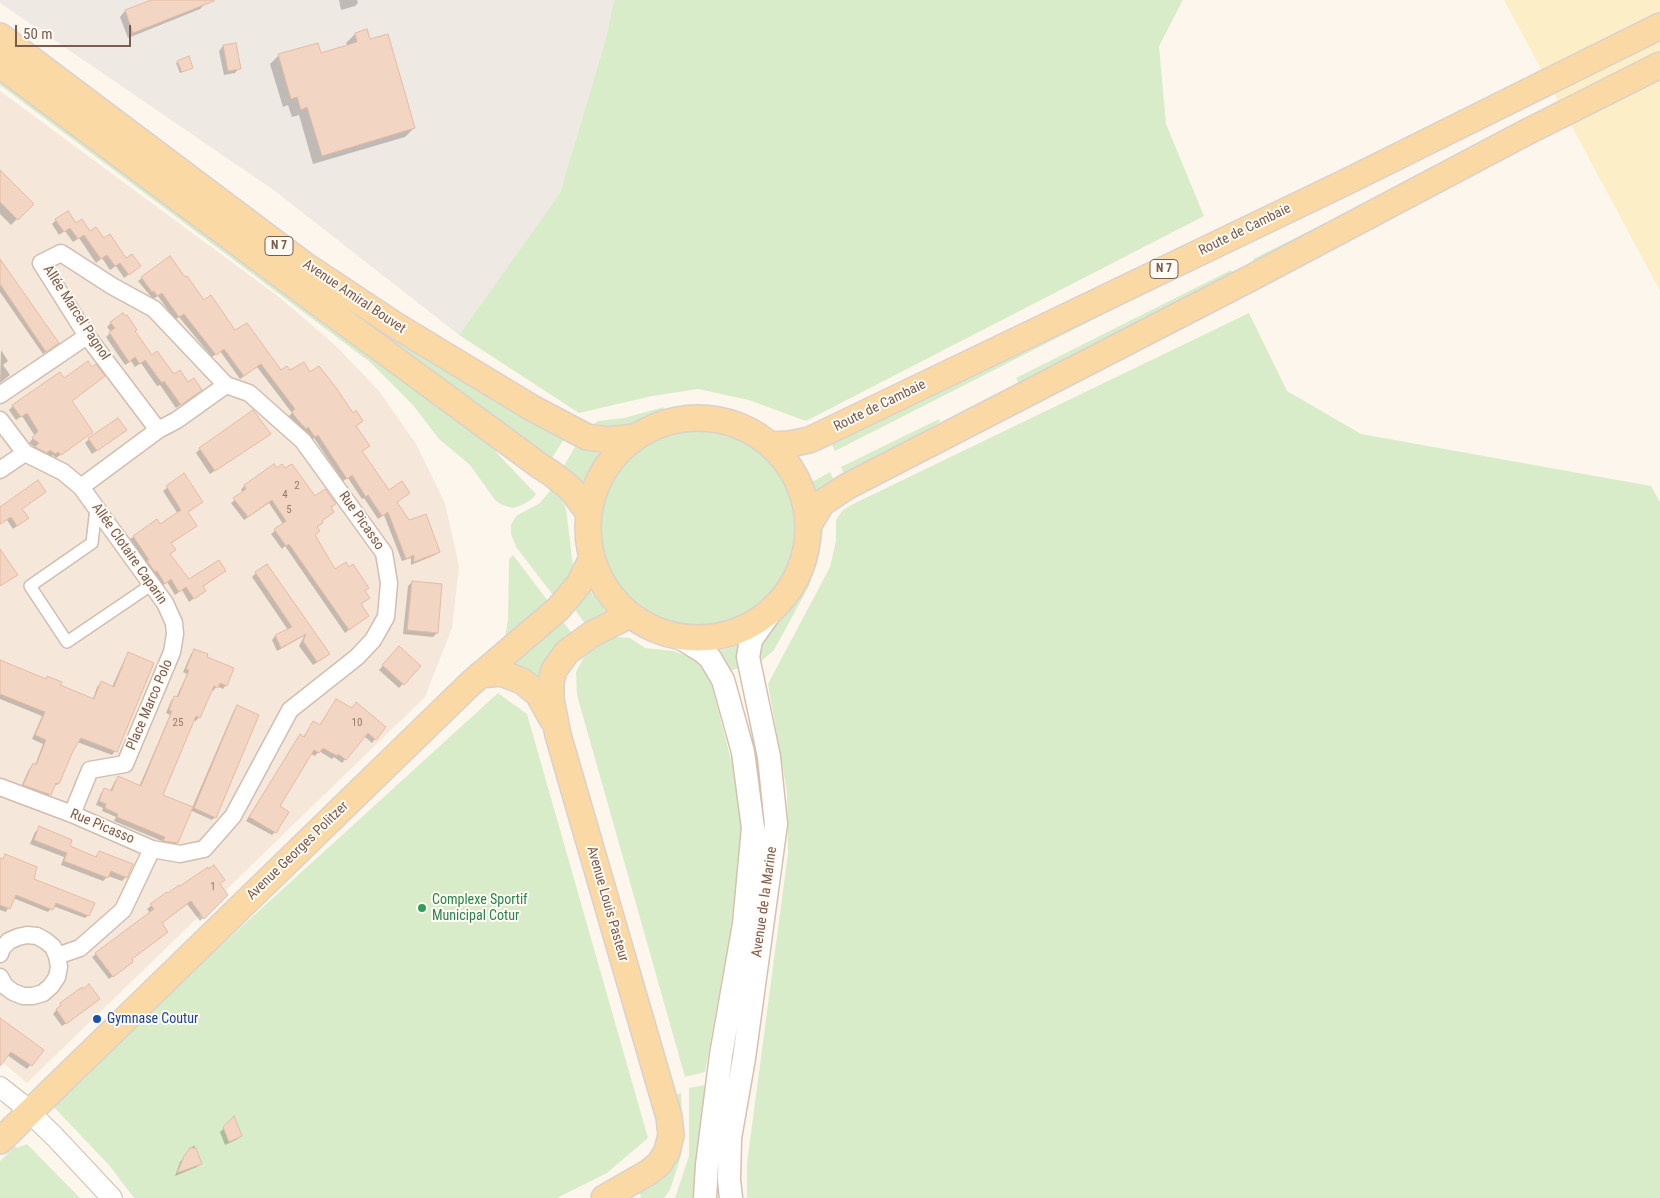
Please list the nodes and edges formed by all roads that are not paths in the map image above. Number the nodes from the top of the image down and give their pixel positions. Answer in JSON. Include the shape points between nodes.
{"nodes":[{"id":1,"x":1660,"y":26,"type":"edge"},
{"id":2,"x":0,"y":36,"type":"edge"},
{"id":3,"x":0,"y":65,"type":"edge"},
{"id":4,"x":1660,"y":65,"type":"edge"},
{"id":5,"x":87,"y":336,"type":"junction"},
{"id":6,"x":226,"y":384,"type":"junction"},
{"id":7,"x":0,"y":395,"type":"edge"},
{"id":8,"x":0,"y":420,"type":"edge"},
{"id":9,"x":158,"y":430,"type":"junction"},
{"id":10,"x":635,"y":437,"type":"junction"},
{"id":11,"x":770,"y":445,"type":"junction"},
{"id":12,"x":25,"y":453,"type":"junction"},
{"id":13,"x":0,"y":470,"type":"edge"},
{"id":14,"x":81,"y":487,"type":"junction"},
{"id":15,"x":96,"y":508,"type":"junction"},
{"id":16,"x":589,"y":513,"type":"junction"},
{"id":17,"x":808,"y":526,"type":"junction"},
{"id":18,"x":592,"y":558,"type":"junction"},
{"id":19,"x":151,"y":585,"type":"junction"},
{"id":20,"x":770,"y":613,"type":"junction"},
{"id":21,"x":630,"y":615,"type":"junction"},
{"id":22,"x":174,"y":623,"type":"joint"},
{"id":23,"x":679,"y":637,"type":"junction"},
{"id":24,"x":480,"y":675,"type":"junction"},
{"id":25,"x":556,"y":725,"type":"junction"},
{"id":26,"x":0,"y":788,"type":"edge"},
{"id":27,"x":72,"y":814,"type":"junction"},
{"id":28,"x":152,"y":849,"type":"junction"},
{"id":29,"x":0,"y":954,"type":"edge"},
{"id":30,"x":57,"y":956,"type":"junction"},
{"id":31,"x":0,"y":977,"type":"edge"},
{"id":32,"x":0,"y":1086,"type":"edge"},
{"id":33,"x":29,"y":1112,"type":"junction"},
{"id":34,"x":0,"y":1141,"type":"edge"},
{"id":35,"x":112,"y":1198,"type":"edge"},
{"id":36,"x":604,"y":1198,"type":"edge"},
{"id":37,"x":705,"y":1198,"type":"edge"},
{"id":38,"x":731,"y":1198,"type":"edge"}],
"edges":[{"from":1,"to":11,"type":"main road","name":"Route de Cambaie","number":"N 7","via":[[1346,182],[820,435],[790,444]]},
{"from":2,"to":10,"type":"main road","name":"Avenue Amiral Bouvet","number":"N 7","via":[[306,266],[395,325],[532,408],[587,437],[609,440]]},
{"from":3,"to":16,"type":"main road","name":"Avenue Amiral Bouvet","number":"N 7","via":[[332,314],[551,473],[570,488]]},
{"from":4,"to":17,"type":"main road","via":[[846,487],[822,503]]},
{"from":5,"to":6,"type":"street","name":"Allée Marcel Pagnol","via":[[41,263],[61,253],[154,309]]},
{"from":5,"to":7,"type":"street"},
{"from":5,"to":9,"type":"street","name":"Allée Marcel Pagnol"},
{"from":6,"to":9,"type":"street"},
{"from":6,"to":28,"type":"street","name":"Rue Picasso","via":[[249,393],[303,441],[384,553],[389,584],[386,616],[373,640],[357,657],[290,710],[233,816],[204,848],[180,854]]},
{"from":8,"to":12,"type":"street"},
{"from":9,"to":14,"type":"street"},
{"from":10,"to":11,"type":"main road","via":[[658,425],[684,419],[714,419],[744,428]]},
{"from":10,"to":16,"type":"main road","via":[[609,463],[592,495]]},
{"from":11,"to":17,"type":"main road","via":[[796,479],[805,502]]},
{"from":12,"to":13,"type":"street"},
{"from":12,"to":14,"type":"street","via":[[63,472]]},
{"from":14,"to":15,"type":"street","name":"Allée Clotaire Caparin"},
{"from":15,"to":19,"type":"street","name":"Allée Clotaire Caparin"},
{"from":15,"to":19,"type":"street","via":[[92,543],[30,586],[67,642]]},
{"from":16,"to":18,"type":"main road"},
{"from":17,"to":20,"type":"main road","via":[[804,559],[791,588]]},
{"from":18,"to":21,"type":"main road","via":[[600,580]]},
{"from":18,"to":24,"type":"main road","name":"Avenue Georges Politzer","via":[[578,584],[558,609]]},
{"from":19,"to":22,"type":"street","name":"Allée Clotaire Caparin","via":[[165,603]]},
{"from":20,"to":23,"type":"main road","via":[[742,630],[711,638]]},
{"from":20,"to":38,"type":"main road","name":"Avenue de la Marine","via":[[751,640],[748,657],[769,757],[776,824],[730,1138]]},
{"from":21,"to":23,"type":"main road","via":[[653,629]]},
{"from":21,"to":25,"type":"main road","name":"Avenue Louis Pasteur","via":[[581,641],[554,670],[550,699]]},
{"from":22,"to":27,"type":"street","name":"Place Marco Polo","via":[[172,652],[124,764],[90,770]]},
{"from":23,"to":37,"type":"main road","name":"Avenue de la Marine","via":[[702,650],[723,680],[743,752],[753,828],[744,924],[721,1055]]},
{"from":24,"to":25,"type":"main road","via":[[501,673],[522,681],[538,694]]},
{"from":24,"to":33,"type":"main road","name":"Avenue Georges Politzer"},
{"from":25,"to":36,"type":"main road","name":"Avenue Louis Pasteur","via":[[669,1117],[671,1134],[668,1151],[659,1164]]},
{"from":26,"to":27,"type":"street","name":"Rue Picasso"},
{"from":27,"to":28,"type":"street","name":"Rue Picasso"},
{"from":28,"to":30,"type":"street","via":[[123,910],[80,948]]},
{"from":29,"to":30,"type":"street","via":[[9,941],[27,935],[46,941]]},
{"from":30,"to":31,"type":"street","via":[[57,977],[43,993],[23,996],[5,986]]},
{"from":32,"to":33,"type":"street"},
{"from":33,"to":34,"type":"main road","name":"Avenue Georges Politzer"},
{"from":33,"to":35,"type":"street"}]}
